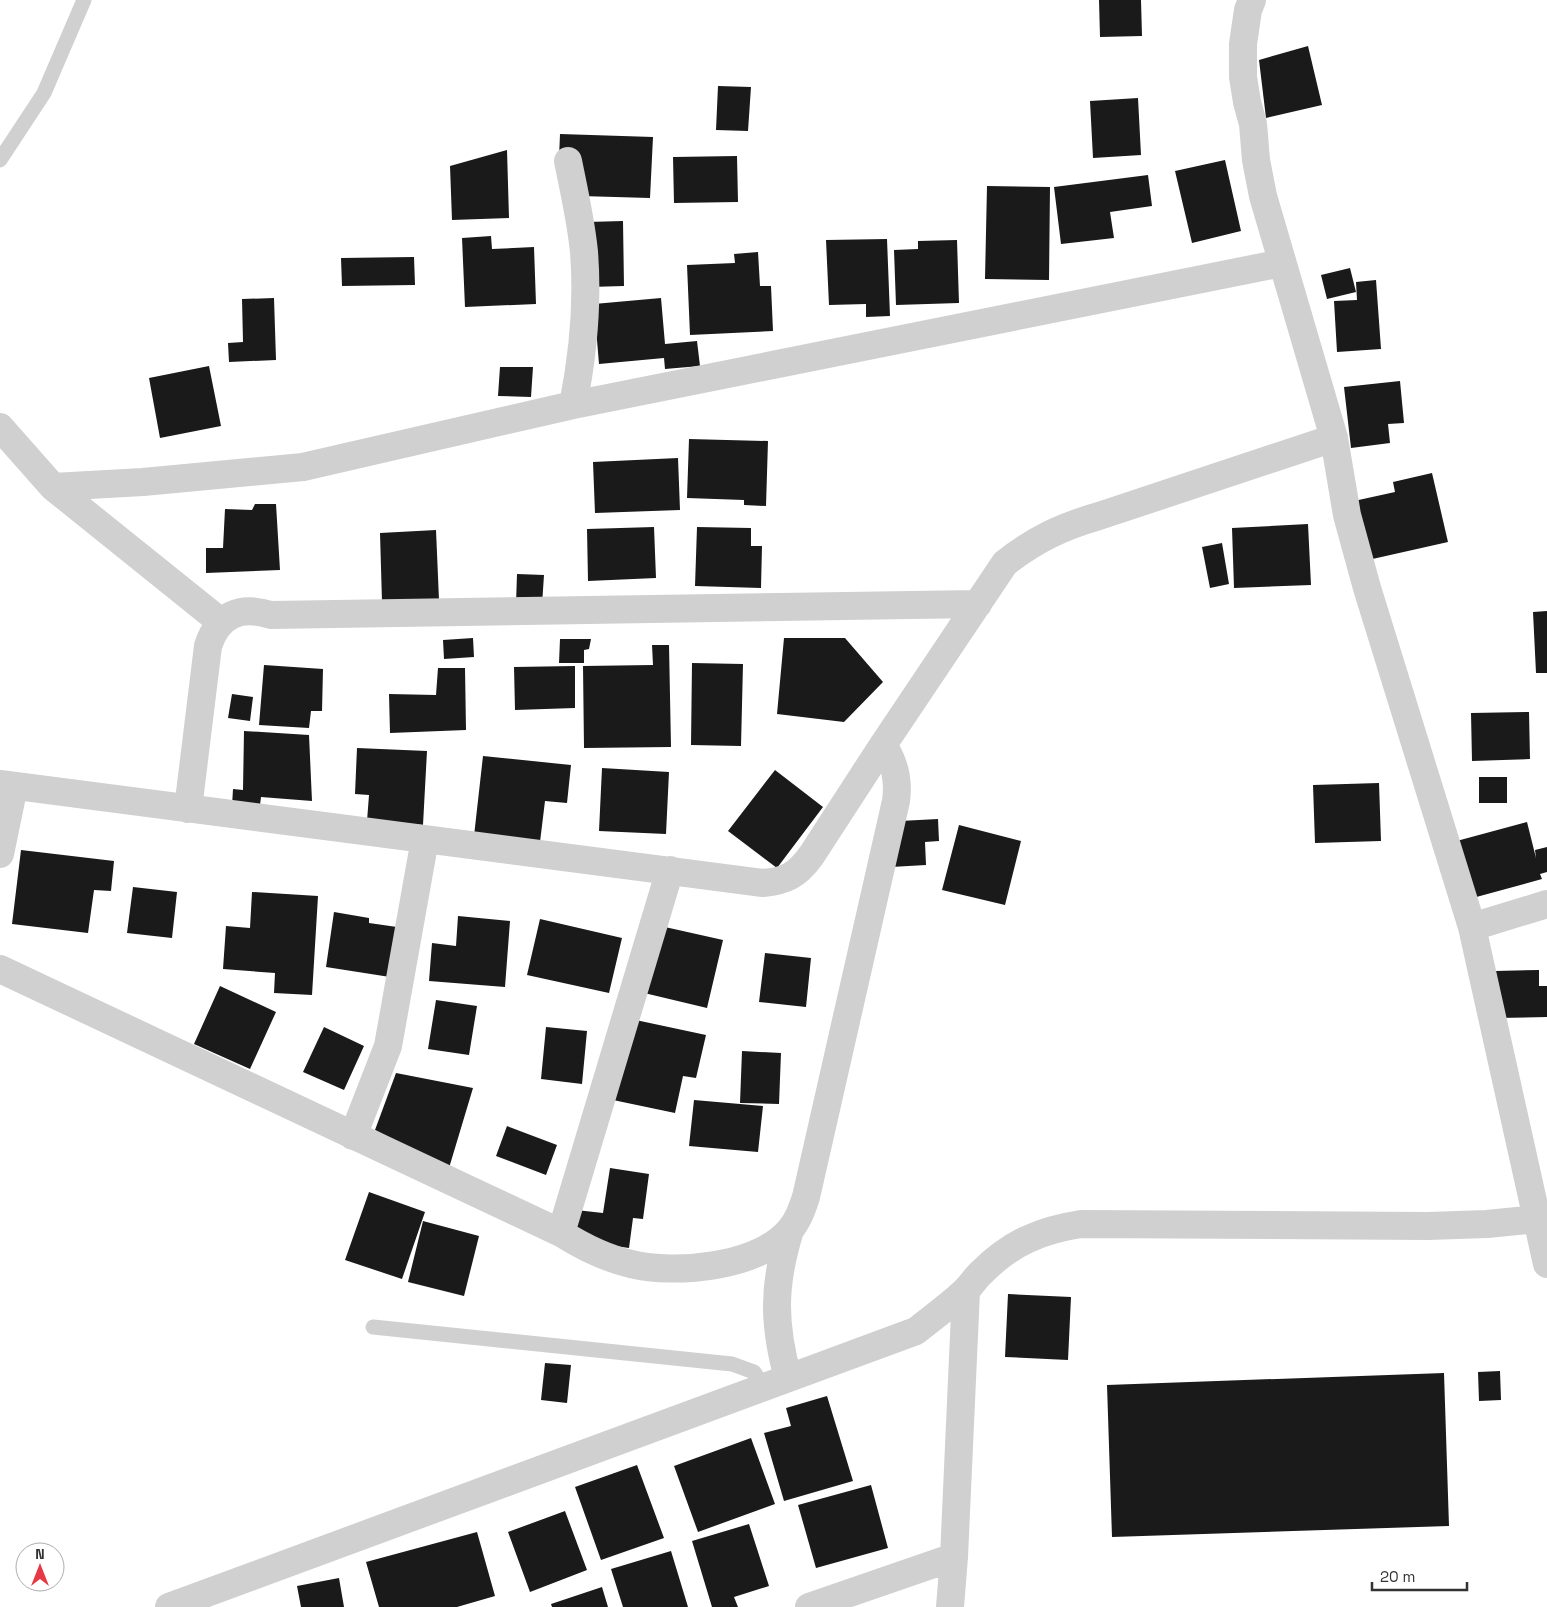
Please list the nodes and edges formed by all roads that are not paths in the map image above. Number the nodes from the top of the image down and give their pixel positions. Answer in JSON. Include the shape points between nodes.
{"nodes":[{"id":1,"x":84,"y":0,"type":"edge"},
{"id":2,"x":1252,"y":0,"type":"edge"},
{"id":3,"x":0,"y":160,"type":"edge"},
{"id":4,"x":568,"y":162,"type":"dead end"},
{"id":5,"x":1282,"y":263,"type":"junction"},
{"id":6,"x":573,"y":405,"type":"junction"},
{"id":7,"x":1334,"y":438,"type":"junction"},
{"id":8,"x":5,"y":443,"type":"edge"},
{"id":9,"x":53,"y":487,"type":"junction"},
{"id":10,"x":978,"y":604,"type":"junction"},
{"id":11,"x":221,"y":622,"type":"junction"},
{"id":12,"x":882,"y":745,"type":"junction"},
{"id":13,"x":7,"y":785,"type":"edge"},
{"id":14,"x":188,"y":808,"type":"junction"},
{"id":15,"x":425,"y":839,"type":"junction"},
{"id":16,"x":0,"y":854,"type":"edge"},
{"id":17,"x":670,"y":870,"type":"junction"},
{"id":18,"x":1547,"y":904,"type":"edge"},
{"id":19,"x":1472,"y":926,"type":"junction"},
{"id":20,"x":0,"y":969,"type":"edge"},
{"id":21,"x":353,"y":1136,"type":"junction"},
{"id":22,"x":1537,"y":1219,"type":"junction"},
{"id":23,"x":790,"y":1230,"type":"junction"},
{"id":24,"x":561,"y":1233,"type":"junction"},
{"id":25,"x":1547,"y":1264,"type":"edge"},
{"id":26,"x":966,"y":1291,"type":"junction"},
{"id":27,"x":373,"y":1327,"type":"dead end"},
{"id":28,"x":776,"y":1383,"type":"junction"},
{"id":29,"x":954,"y":1557,"type":"junction"},
{"id":30,"x":169,"y":1607,"type":"edge"},
{"id":31,"x":810,"y":1607,"type":"edge"},
{"id":32,"x":950,"y":1607,"type":"edge"}],
"edges":[{"from":1,"to":3,"type":"lane","via":[[44,93]]},
{"from":2,"to":5,"type":"street","via":[[1243,44],[1243,77],[1263,196]]},
{"from":4,"to":6,"type":"street","via":[[584,252],[585,298],[583,344]]},
{"from":5,"to":6,"type":"street"},
{"from":5,"to":7,"type":"street"},
{"from":6,"to":9,"type":"street","via":[[303,467]]},
{"from":7,"to":10,"type":"street","via":[[1050,533],[1005,563]]},
{"from":7,"to":19,"type":"street","via":[[1347,515],[1367,588]]},
{"from":8,"to":9,"type":"street"},
{"from":9,"to":11,"type":"street"},
{"from":10,"to":11,"type":"street","via":[[271,615],[245,611],[232,614]]},
{"from":10,"to":12,"type":"street"},
{"from":11,"to":14,"type":"street","via":[[208,646]]},
{"from":12,"to":17,"type":"street","via":[[811,856],[790,877],[763,883]]},
{"from":12,"to":23,"type":"street","via":[[890,755],[897,779],[896,801],[806,1197]]},
{"from":13,"to":14,"type":"street"},
{"from":13,"to":16,"type":"street"},
{"from":14,"to":15,"type":"street"},
{"from":15,"to":17,"type":"street"},
{"from":15,"to":21,"type":"street","via":[[388,1046]]},
{"from":17,"to":24,"type":"street"},
{"from":18,"to":19,"type":"street"},
{"from":19,"to":22,"type":"street"},
{"from":20,"to":21,"type":"street"},
{"from":21,"to":24,"type":"street"},
{"from":22,"to":25,"type":"street"},
{"from":22,"to":26,"type":"street","via":[[1428,1226],[1081,1224],[1035,1235],[1014,1246],[996,1258]]},
{"from":23,"to":24,"type":"street","via":[[776,1243],[754,1254],[732,1262],[684,1269],[624,1262],[583,1247]]},
{"from":23,"to":28,"type":"street","via":[[781,1262],[776,1302],[781,1352]]},
{"from":26,"to":28,"type":"street","via":[[916,1331]]},
{"from":26,"to":29,"type":"street"},
{"from":27,"to":28,"type":"lane","via":[[732,1364]]},
{"from":28,"to":30,"type":"street"},
{"from":29,"to":31,"type":"street"},
{"from":29,"to":32,"type":"street"}]}
